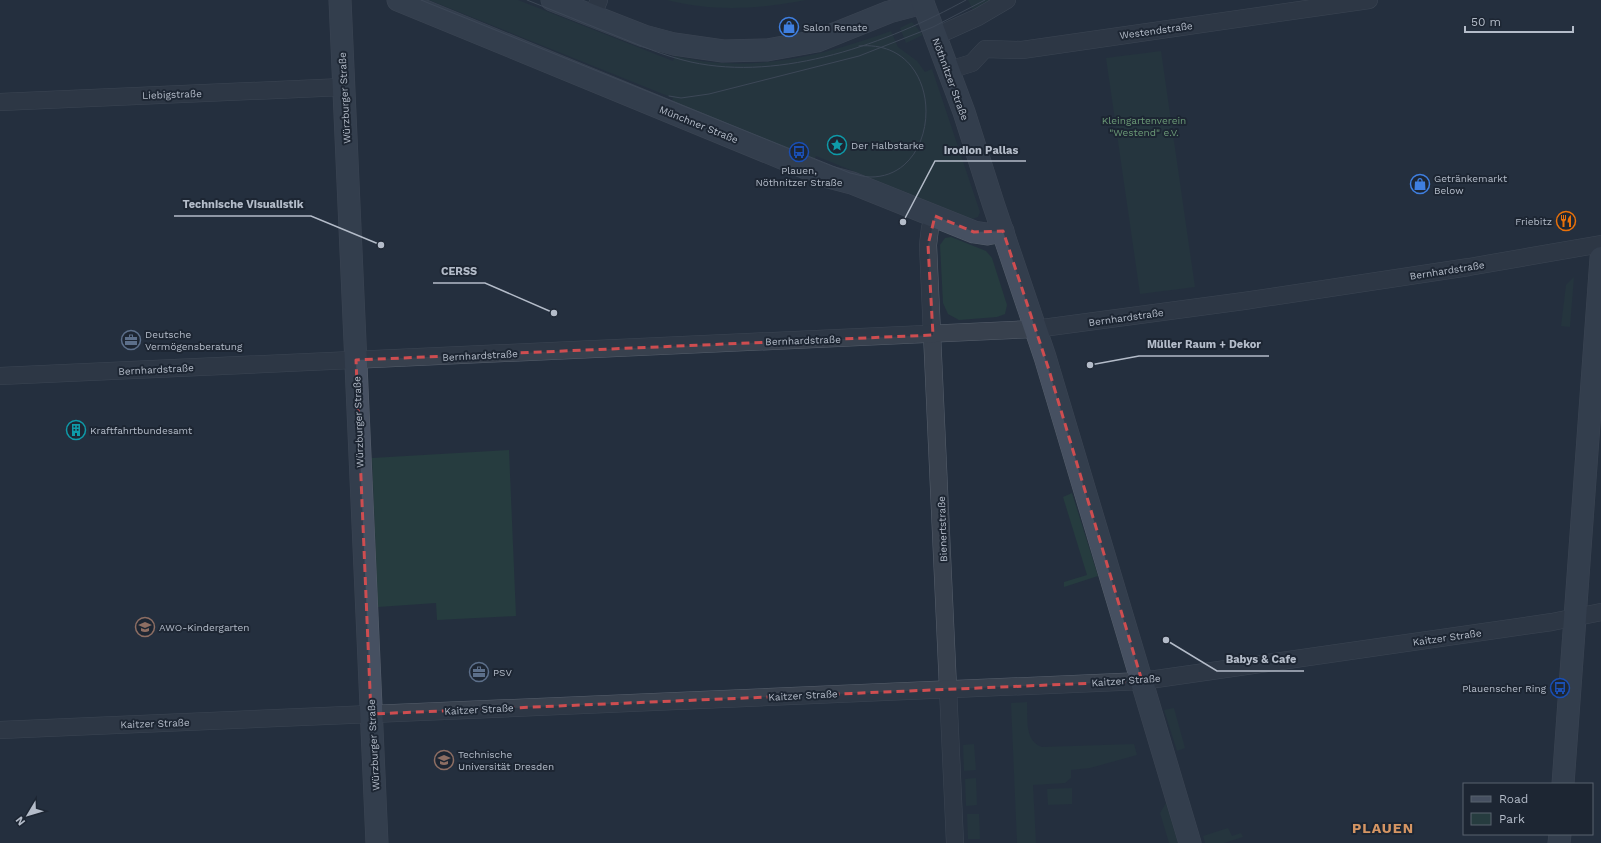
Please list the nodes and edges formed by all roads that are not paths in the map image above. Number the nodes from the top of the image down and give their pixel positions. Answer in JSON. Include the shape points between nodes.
{"nodes":[{"id":1,"x":340,"y":0,"type":"edge"},
{"id":2,"x":398,"y":0,"type":"edge"},
{"id":3,"x":552,"y":0,"type":"edge"},
{"id":4,"x":1007,"y":0,"type":"edge"},
{"id":5,"x":1369,"y":0,"type":"edge"},
{"id":6,"x":925,"y":1,"type":"edge"},
{"id":7,"x":596,"y":8,"type":"edge"},
{"id":8,"x":936,"y":36,"type":"junction"},
{"id":9,"x":949,"y":70,"type":"junction"},
{"id":10,"x":343,"y":86,"type":"junction"},
{"id":11,"x":0,"y":102,"type":"edge"},
{"id":12,"x":935,"y":216,"type":"junction"},
{"id":13,"x":1002,"y":231,"type":"junction"},
{"id":14,"x":1601,"y":244,"type":"edge"},
{"id":15,"x":1601,"y":258,"type":"edge"},
{"id":16,"x":1035,"y":329,"type":"junction"},
{"id":17,"x":933,"y":335,"type":"junction"},
{"id":18,"x":356,"y":360,"type":"junction"},
{"id":19,"x":0,"y":376,"type":"edge"},
{"id":20,"x":1601,"y":612,"type":"edge"},
{"id":21,"x":1575,"y":617,"type":"junction"},
{"id":22,"x":1142,"y":681,"type":"junction"},
{"id":23,"x":948,"y":689,"type":"junction"},
{"id":24,"x":371,"y":714,"type":"junction"},
{"id":25,"x":0,"y":730,"type":"edge"},
{"id":26,"x":1563,"y":783,"type":"edge"},
{"id":27,"x":377,"y":843,"type":"edge"},
{"id":28,"x":955,"y":843,"type":"edge"},
{"id":29,"x":1190,"y":843,"type":"edge"}],
"edges":[{"from":1,"to":10,"type":"street","name":"Würzburger Straße"},
{"from":2,"to":12,"type":"street","name":"Münchner Straße","via":[[806,168]]},
{"from":3,"to":7,"type":"street"},
{"from":4,"to":8,"type":"street","via":[[978,17]]},
{"from":5,"to":9,"type":"street","name":"Westendstraße","via":[[1022,50],[985,49],[972,63]]},
{"from":6,"to":7,"type":"street","via":[[889,12],[817,41],[767,50],[723,51],[674,44],[644,36]]},
{"from":6,"to":8,"type":"street","name":"Nöthnitzer Straße"},
{"from":8,"to":9,"type":"street","name":"Nöthnitzer Straße"},
{"from":9,"to":13,"type":"street","name":"Nöthnitzer Straße"},
{"from":10,"to":11,"type":"street","name":"Liebigstraße"},
{"from":10,"to":18,"type":"street","name":"Würzburger Straße"},
{"from":12,"to":13,"type":"street","name":"Münchner Straße","via":[[974,232],[987,234]]},
{"from":12,"to":17,"type":"street","name":"Bienertstraße","via":[[928,244]]},
{"from":13,"to":16,"type":"street","name":"Nöthnitzer Straße"},
{"from":14,"to":16,"type":"street","name":"Bernhardstraße","via":[[1558,253],[1244,301]]},
{"from":15,"to":21,"type":"street"},
{"from":16,"to":17,"type":"street","name":"Bernhardstraße"},
{"from":16,"to":22,"type":"street","name":"Nöthnitzer Straße"},
{"from":17,"to":18,"type":"street","name":"Bernhardstraße"},
{"from":17,"to":23,"type":"street","name":"Bienertstraße"},
{"from":18,"to":19,"type":"street","name":"Bernhardstraße"},
{"from":18,"to":24,"type":"street","name":"Würzburger Straße"},
{"from":20,"to":21,"type":"street","name":"Kaitzer Straße"},
{"from":21,"to":22,"type":"street","name":"Kaitzer Straße"},
{"from":21,"to":26,"type":"street"},
{"from":22,"to":23,"type":"street","name":"Kaitzer Straße"},
{"from":22,"to":29,"type":"street","name":"Nöthnitzer Straße"},
{"from":23,"to":24,"type":"street","name":"Kaitzer Straße"},
{"from":23,"to":28,"type":"street","name":"Bienertstraße"},
{"from":24,"to":25,"type":"street","name":"Kaitzer Straße"},
{"from":24,"to":27,"type":"street","name":"Würzburger Straße"}]}
